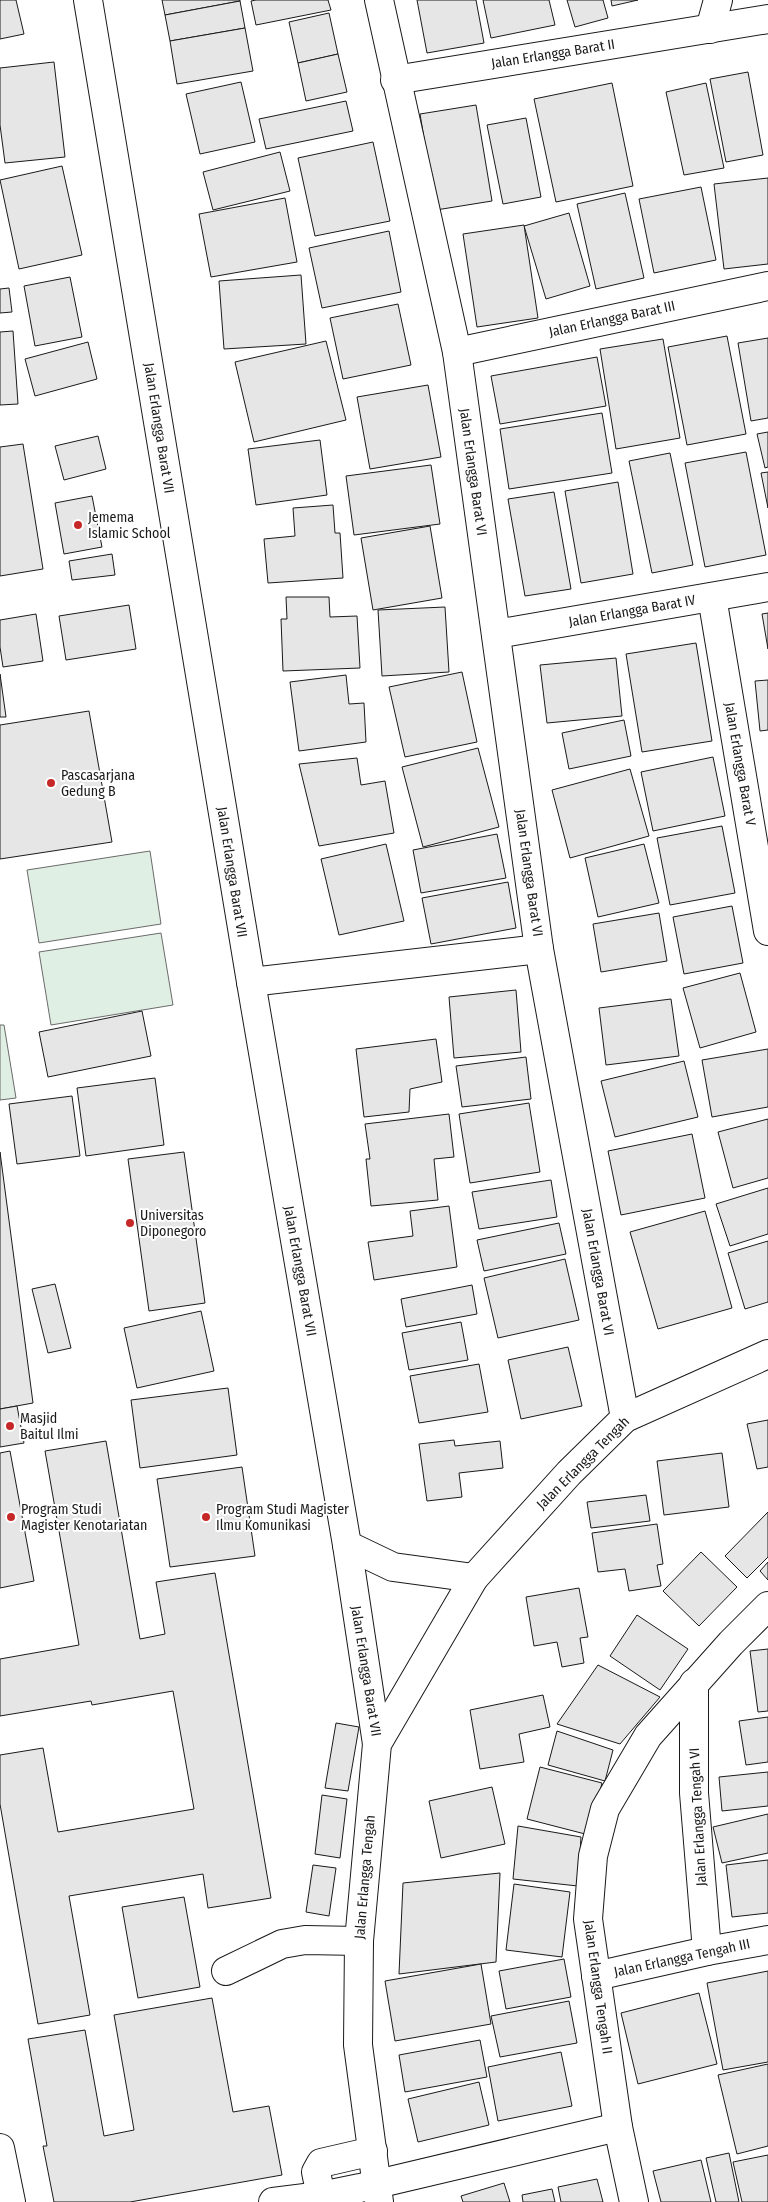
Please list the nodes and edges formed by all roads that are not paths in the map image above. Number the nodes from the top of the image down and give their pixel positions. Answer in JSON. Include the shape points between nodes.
{"nodes":[{"id":1,"x":88,"y":0,"type":"edge"},
{"id":2,"x":379,"y":0,"type":"edge"},
{"id":3,"x":718,"y":0,"type":"edge"},
{"id":4,"x":768,"y":19,"type":"edge"},
{"id":5,"x":710,"y":29,"type":"junction"},
{"id":6,"x":395,"y":80,"type":"junction"},
{"id":7,"x":768,"y":286,"type":"edge"},
{"id":8,"x":457,"y":352,"type":"junction"},
{"id":9,"x":768,"y":587,"type":"edge"},
{"id":10,"x":712,"y":597,"type":"junction"},
{"id":11,"x":496,"y":634,"type":"junction"},
{"id":12,"x":768,"y":931,"type":"edge"},
{"id":13,"x":539,"y":949,"type":"junction"},
{"id":14,"x":251,"y":982,"type":"junction"},
{"id":15,"x":768,"y":1354,"type":"edge"},
{"id":16,"x":625,"y":1418,"type":"junction"},
{"id":17,"x":347,"y":1545,"type":"junction"},
{"id":18,"x":474,"y":1578,"type":"junction"},
{"id":19,"x":768,"y":1606,"type":"edge"},
{"id":20,"x":694,"y":1683,"type":"junction"},
{"id":21,"x":377,"y":1744,"type":"junction"},
{"id":22,"x":768,"y":1940,"type":"edge"},
{"id":23,"x":359,"y":1941,"type":"junction"},
{"id":24,"x":707,"y":1951,"type":"junction"},
{"id":25,"x":226,"y":1971,"type":"dead end"},
{"id":26,"x":596,"y":1976,"type":"junction"},
{"id":27,"x":618,"y":2127,"type":"junction"},
{"id":28,"x":0,"y":2148,"type":"edge"},
{"id":29,"x":373,"y":2151,"type":"junction"},
{"id":30,"x":378,"y":2193,"type":"edge"},
{"id":31,"x":321,"y":2196,"type":"junction"},
{"id":32,"x":11,"y":2202,"type":"edge"},
{"id":33,"x":273,"y":2202,"type":"edge"},
{"id":34,"x":634,"y":2202,"type":"edge"}],
"edges":[{"from":1,"to":14,"type":"street","name":"Jalan Erlangga Barat VII"},
{"from":2,"to":6,"type":"street","name":"Jalan Erlangga Barat VI"},
{"from":3,"to":5,"type":"street"},
{"from":4,"to":5,"type":"street","name":"Jalan Erlangga Barat II"},
{"from":5,"to":6,"type":"street","name":"Jalan Erlangga Barat II"},
{"from":6,"to":8,"type":"street","name":"Jalan Erlangga Barat VI"},
{"from":7,"to":8,"type":"street","name":"Jalan Erlangga Barat III"},
{"from":8,"to":11,"type":"street","name":"Jalan Erlangga Barat VI"},
{"from":9,"to":10,"type":"street","name":"Jalan Erlangga Barat IV"},
{"from":10,"to":11,"type":"street","name":"Jalan Erlangga Barat IV"},
{"from":10,"to":12,"type":"street","name":"Jalan Erlangga Barat V"},
{"from":11,"to":13,"type":"street","name":"Jalan Erlangga Barat VI"},
{"from":13,"to":14,"type":"street","name":"Jalan Erlangga Barat VI"},
{"from":13,"to":16,"type":"street","name":"Jalan Erlangga Barat VI"},
{"from":14,"to":17,"type":"street","name":"Jalan Erlangga Barat VII"},
{"from":15,"to":16,"type":"street","name":"Jalan Erlangga Tengah"},
{"from":16,"to":18,"type":"street","name":"Jalan Erlangga Tengah"},
{"from":17,"to":18,"type":"street","via":[[393,1567]]},
{"from":17,"to":21,"type":"street","name":"Jalan Erlangga Barat VII"},
{"from":18,"to":21,"type":"street","name":"Jalan Erlangga Tengah"},
{"from":19,"to":20,"type":"street","name":"Jalan Erlangga Tengah II"},
{"from":20,"to":24,"type":"street","name":"Jalan Erlangga Tengah VI","via":[[694,1793]]},
{"from":20,"to":26,"type":"street","name":"Jalan Erlangga Tengah II","via":[[648,1736],[605,1809],[593,1856],[588,1919]]},
{"from":21,"to":23,"type":"street","name":"Jalan Erlangga Tengah"},
{"from":22,"to":24,"type":"street","name":"Jalan Erlangga Tengah III"},
{"from":23,"to":25,"type":"street","via":[[305,1940],[282,1944]]},
{"from":23,"to":29,"type":"street","name":"Jalan Erlangga Tengah","via":[[358,2045]]},
{"from":24,"to":26,"type":"street","name":"Jalan Erlangga Tengah III"},
{"from":26,"to":27,"type":"street","name":"Jalan Erlangga Tengah II"},
{"from":27,"to":30,"type":"street"},
{"from":27,"to":34,"type":"street","name":"Jalan Erlangga Tengah II"},
{"from":28,"to":32,"type":"street"},
{"from":29,"to":30,"type":"street","name":"Jalan Erlangga Tengah"},
{"from":29,"to":31,"type":"street","via":[[321,2164],[316,2172]]},
{"from":30,"to":31,"type":"street"},
{"from":31,"to":33,"type":"street"}]}
